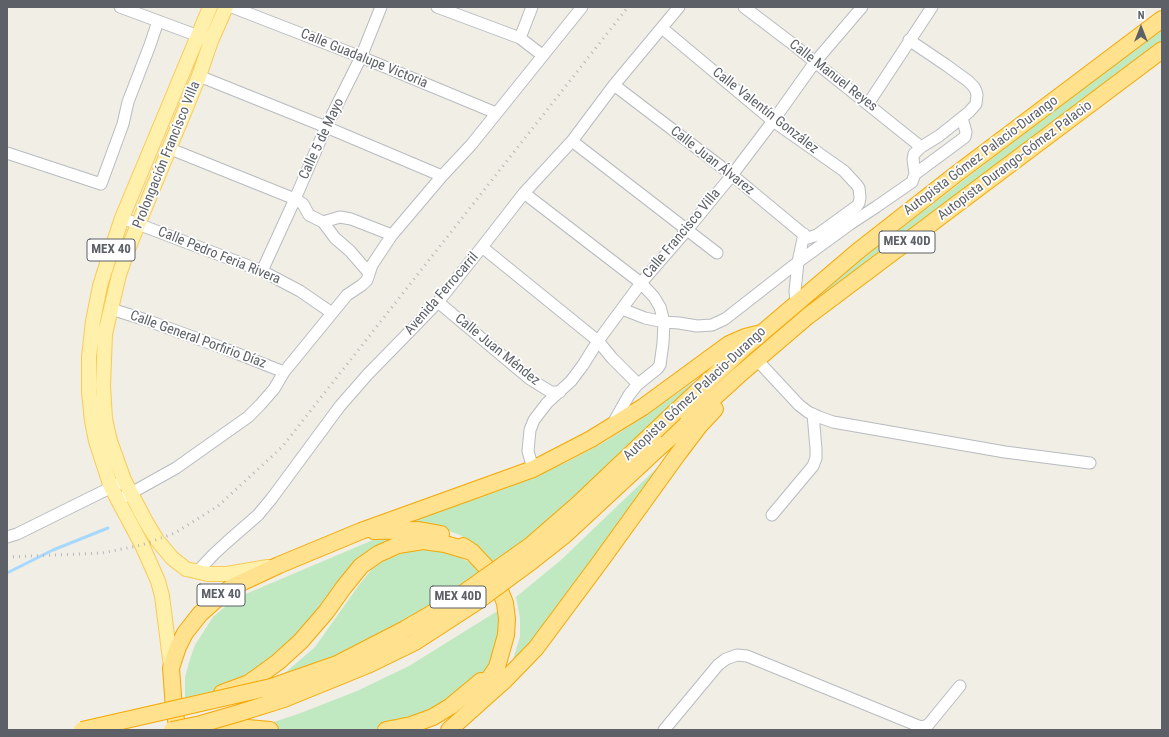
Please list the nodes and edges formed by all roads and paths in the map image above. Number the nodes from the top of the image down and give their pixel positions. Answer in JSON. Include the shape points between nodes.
{"nodes":[{"id":1,"x":210,"y":7,"type":"edge"},
{"id":2,"x":226,"y":7,"type":"edge"},
{"id":3,"x":232,"y":7,"type":"edge"},
{"id":4,"x":380,"y":7,"type":"edge"},
{"id":5,"x":438,"y":7,"type":"edge"},
{"id":6,"x":532,"y":7,"type":"edge"},
{"id":7,"x":582,"y":7,"type":"edge"},
{"id":8,"x":679,"y":7,"type":"edge"},
{"id":9,"x":744,"y":7,"type":"edge"},
{"id":10,"x":862,"y":7,"type":"edge"},
{"id":11,"x":932,"y":7,"type":"edge"},
{"id":12,"x":123,"y":8,"type":"edge"},
{"id":13,"x":1162,"y":19,"type":"edge"},
{"id":14,"x":158,"y":21,"type":"junction"},
{"id":15,"x":662,"y":28,"type":"junction"},
{"id":16,"x":520,"y":38,"type":"junction"},
{"id":17,"x":205,"y":39,"type":"junction"},
{"id":18,"x":909,"y":40,"type":"junction"},
{"id":19,"x":1162,"y":50,"type":"edge"},
{"id":20,"x":542,"y":55,"type":"junction"},
{"id":21,"x":361,"y":57,"type":"junction"},
{"id":22,"x":815,"y":62,"type":"junction"},
{"id":23,"x":199,"y":76,"type":"junction"},
{"id":24,"x":614,"y":85,"type":"junction"},
{"id":25,"x":868,"y":104,"type":"junction"},
{"id":26,"x":496,"y":114,"type":"junction"},
{"id":27,"x":962,"y":118,"type":"junction"},
{"id":28,"x":773,"y":121,"type":"junction"},
{"id":29,"x":326,"y":127,"type":"junction"},
{"id":30,"x":572,"y":141,"type":"junction"},
{"id":31,"x":921,"y":147,"type":"junction"},
{"id":32,"x":168,"y":148,"type":"junction"},
{"id":33,"x":7,"y":153,"type":"edge"},
{"id":34,"x":915,"y":174,"type":"junction"},
{"id":35,"x":732,"y":175,"type":"junction"},
{"id":36,"x":442,"y":176,"type":"junction"},
{"id":37,"x":524,"y":193,"type":"junction"},
{"id":38,"x":295,"y":199,"type":"junction"},
{"id":39,"x":860,"y":200,"type":"junction"},
{"id":40,"x":864,"y":215,"type":"junction"},
{"id":41,"x":122,"y":218,"type":"junction"},
{"id":42,"x":323,"y":222,"type":"junction"},
{"id":43,"x":139,"y":224,"type":"junction"},
{"id":44,"x":687,"y":230,"type":"junction"},
{"id":45,"x":392,"y":235,"type":"junction"},
{"id":46,"x":806,"y":236,"type":"junction"},
{"id":47,"x":482,"y":247,"type":"junction"},
{"id":48,"x":717,"y":253,"type":"dead end"},
{"id":49,"x":798,"y":262,"type":"junction"},
{"id":50,"x":262,"y":271,"type":"junction"},
{"id":51,"x":369,"y":273,"type":"junction"},
{"id":52,"x":641,"y":283,"type":"junction"},
{"id":53,"x":438,"y":302,"type":"junction"},
{"id":54,"x":796,"y":303,"type":"junction"},
{"id":55,"x":111,"y":309,"type":"junction"},
{"id":56,"x":622,"y":309,"type":"junction"},
{"id":57,"x":332,"y":313,"type":"junction"},
{"id":58,"x":664,"y":322,"type":"junction"},
{"id":59,"x":761,"y":333,"type":"junction"},
{"id":60,"x":598,"y":341,"type":"junction"},
{"id":61,"x":757,"y":360,"type":"junction"},
{"id":62,"x":284,"y":372,"type":"junction"},
{"id":63,"x":739,"y":375,"type":"junction"},
{"id":64,"x":638,"y":384,"type":"junction"},
{"id":65,"x":560,"y":392,"type":"junction"},
{"id":66,"x":813,"y":414,"type":"junction"},
{"id":67,"x":611,"y":427,"type":"junction"},
{"id":68,"x":1090,"y":463,"type":"dead end"},
{"id":69,"x":532,"y":469,"type":"junction"},
{"id":70,"x":124,"y":480,"type":"junction"},
{"id":71,"x":111,"y":488,"type":"junction"},
{"id":72,"x":132,"y":496,"type":"junction"},
{"id":73,"x":119,"y":503,"type":"junction"},
{"id":74,"x":772,"y":515,"type":"dead end"},
{"id":75,"x":139,"y":525,"type":"junction"},
{"id":76,"x":361,"y":531,"type":"junction"},
{"id":77,"x":7,"y":537,"type":"edge"},
{"id":78,"x":472,"y":552,"type":"junction"},
{"id":79,"x":279,"y":565,"type":"junction"},
{"id":80,"x":197,"y":572,"type":"junction"},
{"id":81,"x":497,"y":667,"type":"junction"},
{"id":82,"x":171,"y":668,"type":"junction"},
{"id":83,"x":960,"y":686,"type":"dead end"},
{"id":84,"x":194,"y":704,"type":"junction"},
{"id":85,"x":201,"y":724,"type":"junction"},
{"id":86,"x":82,"y":730,"type":"edge"},
{"id":87,"x":172,"y":730,"type":"edge"},
{"id":88,"x":178,"y":730,"type":"edge"},
{"id":89,"x":270,"y":730,"type":"edge"},
{"id":90,"x":386,"y":730,"type":"edge"},
{"id":91,"x":449,"y":730,"type":"edge"},
{"id":92,"x":664,"y":730,"type":"edge"}],
"edges":[{"from":1,"to":17,"type":"main road","name":"Prolongación Francisco Villa","number":"MEX 40"},
{"from":2,"to":17,"type":"main road","name":"Prolongación Francisco Villa","number":"MEX 40"},
{"from":3,"to":21,"type":"street","name":"Calle Guadalupe Victoria"},
{"from":4,"to":21,"type":"street","name":"Calle 5 de Mayo"},
{"from":5,"to":16,"type":"street"},
{"from":6,"to":16,"type":"street"},
{"from":7,"to":20,"type":"street"},
{"from":8,"to":15,"type":"street","name":"Avenida Ferrocarril"},
{"from":9,"to":22,"type":"street","name":"Calle Manuel Reyes"},
{"from":10,"to":22,"type":"street","name":"Calle Francisco Villa"},
{"from":11,"to":18,"type":"street"},
{"from":12,"to":14,"type":"street"},
{"from":13,"to":54,"type":"highway","name":"Autopista Gómez Palacio-Durango","number":"MEX 40D","via":[[955,175]]},
{"from":14,"to":17,"type":"street"},
{"from":14,"to":33,"type":"street","via":[[101,184]]},
{"from":15,"to":24,"type":"street","name":"Avenida Ferrocarril"},
{"from":15,"to":28,"type":"street","name":"Calle Valentín González"},
{"from":16,"to":20,"type":"street"},
{"from":17,"to":23,"type":"main road","name":"Prolongación Francisco Villa","number":"MEX 40"},
{"from":17,"to":41,"type":"main road","name":"Prolongación Francisco Villa","number":"MEX 40"},
{"from":18,"to":25,"type":"street"},
{"from":18,"to":27,"type":"street","via":[[968,81],[976,91],[974,107]]},
{"from":19,"to":61,"type":"highway","name":"Autopista Durango-Gómez Palacio","number":"MEX 40D","via":[[808,316]]},
{"from":20,"to":26,"type":"street"},
{"from":21,"to":26,"type":"street","name":"Calle Guadalupe Victoria"},
{"from":21,"to":29,"type":"street","name":"Calle 5 de Mayo"},
{"from":22,"to":25,"type":"street","name":"Calle Manuel Reyes"},
{"from":22,"to":28,"type":"street","name":"Calle Francisco Villa"},
{"from":23,"to":29,"type":"street"},
{"from":23,"to":32,"type":"main road","name":"Prolongación Francisco Villa","number":"MEX 40"},
{"from":24,"to":30,"type":"street","name":"Avenida Ferrocarril"},
{"from":24,"to":35,"type":"street","name":"Calle Juan Álvarez"},
{"from":25,"to":31,"type":"street","name":"Calle Manuel Reyes"},
{"from":26,"to":36,"type":"street"},
{"from":27,"to":31,"type":"street"},
{"from":27,"to":34,"type":"street","via":[[965,137]]},
{"from":28,"to":35,"type":"street","name":"Calle Francisco Villa"},
{"from":28,"to":39,"type":"street","name":"Calle Valentín González","via":[[844,171],[859,188]]},
{"from":29,"to":36,"type":"street"},
{"from":29,"to":38,"type":"street","name":"Calle 5 de Mayo"},
{"from":30,"to":37,"type":"street","name":"Avenida Ferrocarril"},
{"from":30,"to":44,"type":"street"},
{"from":31,"to":34,"type":"street","via":[[914,154]]},
{"from":32,"to":38,"type":"street"},
{"from":32,"to":43,"type":"main road","name":"Prolongación Francisco Villa","number":"MEX 40"},
{"from":34,"to":40,"type":"street","via":[[910,184]]},
{"from":35,"to":44,"type":"street","name":"Calle Francisco Villa"},
{"from":35,"to":46,"type":"street","name":"Calle Juan Álvarez"},
{"from":36,"to":45,"type":"street"},
{"from":37,"to":47,"type":"street","name":"Avenida Ferrocarril"},
{"from":37,"to":52,"type":"street"},
{"from":38,"to":42,"type":"street","via":[[304,204],[309,215]]},
{"from":38,"to":50,"type":"street","name":"Calle 5 de Mayo"},
{"from":39,"to":40,"type":"street","name":"Calle Valentín González"},
{"from":39,"to":46,"type":"street","via":[[857,206],[817,235]]},
{"from":40,"to":49,"type":"street"},
{"from":41,"to":43,"type":"street","name":"Calle Pedro Feria Rivera"},
{"from":41,"to":71,"type":"main road","name":"Prolongación Francisco Villa","number":"MEX 40","via":[[100,286],[89,357],[92,421]]},
{"from":42,"to":45,"type":"street","via":[[340,217],[352,219]]},
{"from":42,"to":51,"type":"street"},
{"from":43,"to":50,"type":"street","name":"Calle Pedro Feria Rivera"},
{"from":43,"to":55,"type":"main road","name":"Prolongación Francisco Villa","number":"MEX 40","via":[[119,275]]},
{"from":44,"to":48,"type":"street"},
{"from":44,"to":52,"type":"street","name":"Calle Francisco Villa"},
{"from":45,"to":51,"type":"street"},
{"from":46,"to":49,"type":"street"},
{"from":47,"to":53,"type":"street","name":"Avenida Ferrocarril"},
{"from":47,"to":60,"type":"street"},
{"from":49,"to":54,"type":"street"},
{"from":49,"to":58,"type":"street","via":[[725,319],[712,325]]},
{"from":50,"to":57,"type":"street","name":"Calle Pedro Feria Rivera","via":[[300,291]]},
{"from":51,"to":57,"type":"street","via":[[367,280],[347,295]]},
{"from":52,"to":56,"type":"street","name":"Calle Francisco Villa"},
{"from":52,"to":58,"type":"street","via":[[658,303]]},
{"from":53,"to":65,"type":"street","name":"Calle Juan Méndez","via":[[530,378],[550,392]]},
{"from":53,"to":80,"type":"street","name":"Avenida Ferrocarril","via":[[340,406],[258,515],[226,542]]},
{"from":54,"to":59,"type":"highway","name":"Autopista Gómez Palacio-Durango","number":"MEX 40D"},
{"from":55,"to":62,"type":"street","name":"Calle General Porfirio Díaz"},
{"from":55,"to":70,"type":"main road","name":"Prolongación Francisco Villa","number":"MEX 40","via":[[104,347],[105,419]]},
{"from":56,"to":58,"type":"street"},
{"from":56,"to":60,"type":"street","name":"Calle Francisco Villa"},
{"from":57,"to":62,"type":"street"},
{"from":58,"to":64,"type":"street","via":[[660,365]]},
{"from":59,"to":67,"type":"highway","via":[[729,344],[643,407]]},
{"from":59,"to":84,"type":"highway","name":"Autopista Gómez Palacio-Durango","number":"MEX 40D","bridge":true,"via":[[537,540],[448,604],[337,664],[271,687]]},
{"from":60,"to":64,"type":"street"},
{"from":60,"to":65,"type":"street","name":"Calle Francisco Villa","via":[[571,381]]},
{"from":61,"to":63,"type":"highway","name":"Autopista Durango-Gómez Palacio","number":"MEX 40D"},
{"from":61,"to":66,"type":"street","via":[[799,405]]},
{"from":62,"to":72,"type":"street","via":[[274,389],[248,417]]},
{"from":63,"to":85,"type":"highway","name":"Autopista Durango-Gómez Palacio","number":"MEX 40D","bridge":true,"via":[[565,535],[475,603],[415,642],[370,664],[284,698]]},
{"from":63,"to":91,"type":"highway","via":[[731,391],[678,454],[536,648],[505,680]]},
{"from":64,"to":67,"type":"street"},
{"from":65,"to":69,"type":"street","name":"Calle Francisco Villa","via":[[547,403],[530,430],[528,451]]},
{"from":66,"to":68,"type":"street","via":[[833,422],[1005,452]]},
{"from":66,"to":74,"type":"street","via":[[816,449],[813,466]]},
{"from":67,"to":69,"type":"highway"},
{"from":69,"to":76,"type":"highway"},
{"from":70,"to":71,"type":"street"},
{"from":70,"to":72,"type":"main road","name":"Prolongación Francisco Villa","number":"MEX 40"},
{"from":71,"to":73,"type":"main road","name":"Prolongación Francisco Villa","number":"MEX 40"},
{"from":71,"to":77,"type":"street"},
{"from":72,"to":73,"type":"street"},
{"from":72,"to":75,"type":"main road","name":"Prolongación Francisco Villa","number":"MEX 40"},
{"from":73,"to":75,"type":"main road","name":"Prolongación Francisco Villa","number":"MEX 40"},
{"from":75,"to":80,"type":"main road","name":"Prolongación Francisco Villa","number":"MEX 40","via":[[157,540],[172,558],[186,569]]},
{"from":75,"to":82,"type":"main road","name":"Prolongación Francisco Villa","number":"MEX 40","via":[[162,596]]},
{"from":76,"to":78,"type":"highway","number":"MEX 40","via":[[419,530],[437,533]]},
{"from":76,"to":79,"type":"highway","number":"MEX 40"},
{"from":78,"to":81,"type":"highway","number":"MEX 40","via":[[487,568],[505,603],[508,619],[506,635]]},
{"from":78,"to":84,"type":"highway","number":"MEX 40","bridge":true,"via":[[446,544],[423,541],[398,545],[378,554],[361,566],[302,641],[278,662],[249,682]]},
{"from":79,"to":80,"type":"main road","name":"Prolongación Francisco Villa","number":"MEX 40","via":[[227,574]]},
{"from":79,"to":82,"type":"highway","number":"MEX 40","via":[[232,587],[209,605],[185,633]]},
{"from":81,"to":90,"type":"highway","via":[[464,696],[433,717]]},
{"from":81,"to":91,"type":"highway","number":"MEX 40","via":[[480,694]]},
{"from":82,"to":88,"type":"highway","number":"MEX 40"},
{"from":83,"to":92,"type":"street","via":[[928,725],[921,727],[747,656],[737,655],[718,665]]},
{"from":84,"to":86,"type":"highway","number":"MEX 40D","bridge":true},
{"from":85,"to":87,"type":"highway","number":"MEX 40D","bridge":true},
{"from":85,"to":89,"type":"highway"}]}
